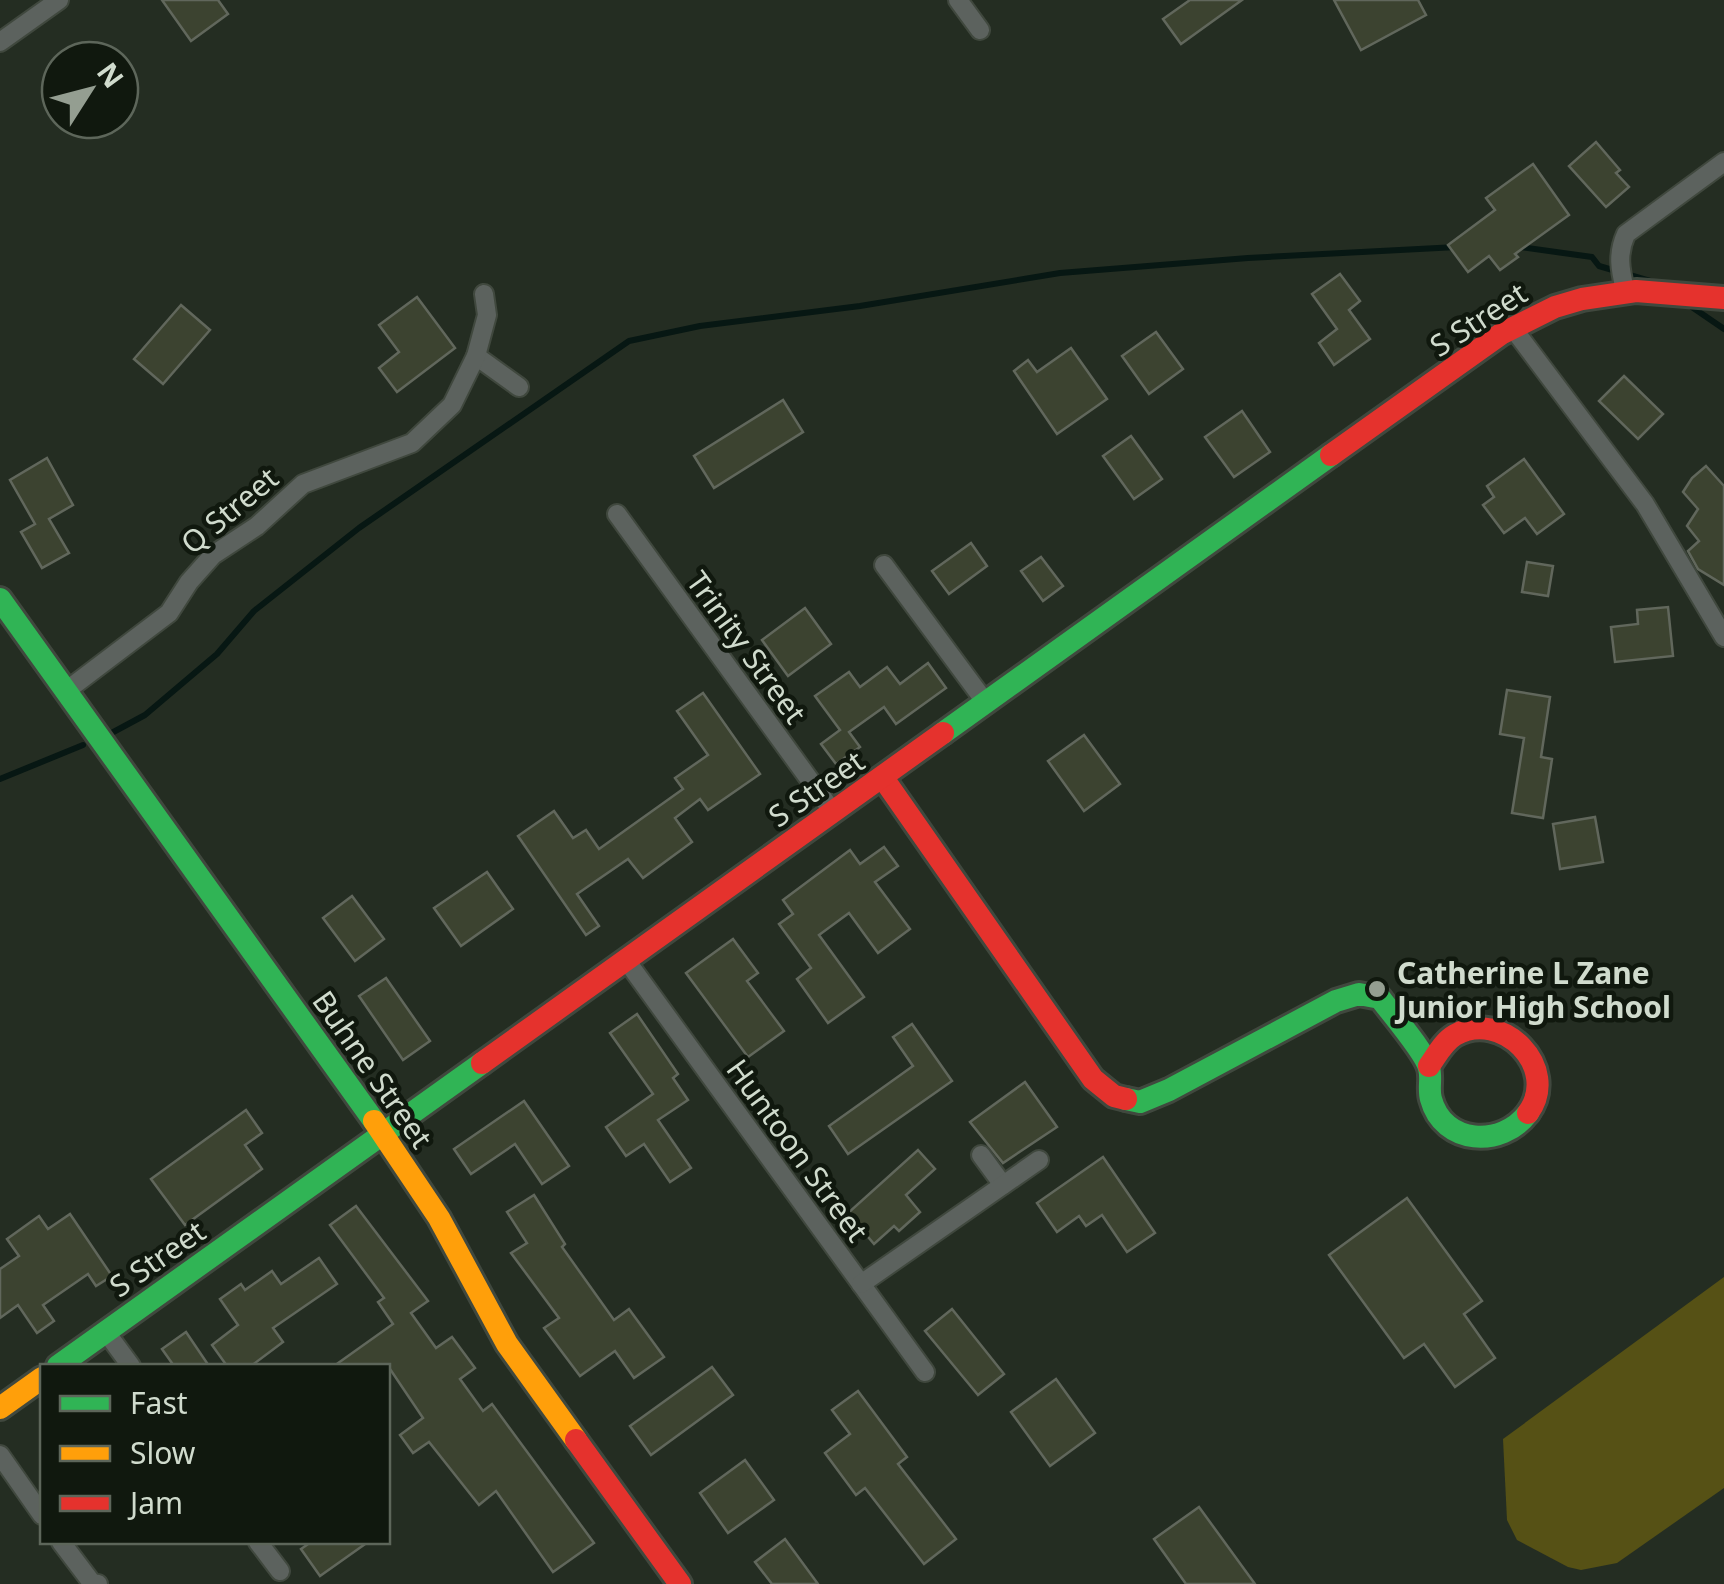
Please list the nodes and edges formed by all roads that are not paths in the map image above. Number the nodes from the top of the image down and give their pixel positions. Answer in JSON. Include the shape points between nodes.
{"nodes":[{"id":1,"x":59,"y":0,"type":"edge"},
{"id":2,"x":958,"y":0,"type":"edge"},
{"id":3,"x":980,"y":30,"type":"dead end"},
{"id":4,"x":0,"y":42,"type":"edge"},
{"id":5,"x":1724,"y":162,"type":"edge"},
{"id":6,"x":1625,"y":290,"type":"junction"},
{"id":7,"x":484,"y":294,"type":"dead end"},
{"id":8,"x":1724,"y":298,"type":"edge"},
{"id":9,"x":1512,"y":327,"type":"junction"},
{"id":10,"x":476,"y":356,"type":"junction"},
{"id":11,"x":519,"y":387,"type":"dead end"},
{"id":12,"x":617,"y":514,"type":"dead end"},
{"id":13,"x":884,"y":565,"type":"dead end"},
{"id":14,"x":0,"y":599,"type":"edge"},
{"id":15,"x":1724,"y":637,"type":"edge"},
{"id":16,"x":66,"y":691,"type":"junction"},
{"id":17,"x":986,"y":702,"type":"junction"},
{"id":18,"x":883,"y":778,"type":"junction"},
{"id":19,"x":833,"y":812,"type":"junction"},
{"id":20,"x":626,"y":960,"type":"junction"},
{"id":21,"x":1429,"y":1066,"type":"junction"},
{"id":22,"x":384,"y":1134,"type":"junction"},
{"id":23,"x":981,"y":1155,"type":"dead end"},
{"id":24,"x":1038,"y":1160,"type":"dead end"},
{"id":25,"x":1003,"y":1185,"type":"junction"},
{"id":26,"x":861,"y":1284,"type":"junction"},
{"id":27,"x":106,"y":1332,"type":"junction"},
{"id":28,"x":61,"y":1364,"type":"edge"},
{"id":29,"x":130,"y":1364,"type":"edge"},
{"id":30,"x":924,"y":1372,"type":"dead end"},
{"id":31,"x":40,"y":1379,"type":"edge"},
{"id":32,"x":0,"y":1408,"type":"edge"},
{"id":33,"x":0,"y":1455,"type":"edge"},
{"id":34,"x":40,"y":1512,"type":"edge"},
{"id":35,"x":63,"y":1544,"type":"edge"},
{"id":36,"x":260,"y":1544,"type":"edge"},
{"id":37,"x":280,"y":1571,"type":"dead end"},
{"id":38,"x":98,"y":1584,"type":"edge"},
{"id":39,"x":680,"y":1584,"type":"edge"}],
"edges":[{"from":1,"to":4,"type":"street"},
{"from":2,"to":3,"type":"street"},
{"from":5,"to":6,"type":"street","via":[[1626,234],[1619,262]]},
{"from":6,"to":8,"type":"street","name":"S Street"},
{"from":6,"to":9,"type":"street","name":"S Street","via":[[1572,301]]},
{"from":7,"to":10,"type":"street","name":"Q Street","via":[[487,316]]},
{"from":9,"to":15,"type":"street","via":[[1645,504]]},
{"from":9,"to":17,"type":"street","name":"S Street"},
{"from":10,"to":11,"type":"street"},
{"from":10,"to":16,"type":"street","name":"Q Street","via":[[452,405],[412,442],[303,484],[213,555],[169,613]]},
{"from":12,"to":19,"type":"street","name":"Trinity Street"},
{"from":13,"to":17,"type":"street"},
{"from":14,"to":16,"type":"street","name":"Buhne Street"},
{"from":16,"to":22,"type":"street","name":"Buhne Street"},
{"from":17,"to":18,"type":"street","name":"S Street"},
{"from":18,"to":19,"type":"street","name":"S Street"},
{"from":18,"to":21,"type":"street","via":[[1093,1079],[1114,1096],[1140,1102],[1170,1090],[1359,994],[1380,998]]},
{"from":19,"to":20,"type":"street","name":"S Street"},
{"from":20,"to":22,"type":"street","name":"S Street"},
{"from":20,"to":26,"type":"street","name":"Huntoon Street"},
{"from":21,"to":21,"type":"street","via":[[1449,1039],[1472,1029],[1506,1033],[1525,1048],[1537,1092],[1518,1126],[1496,1138],[1470,1138],[1436,1115],[1427,1090]]},
{"from":22,"to":27,"type":"street","name":"S Street"},
{"from":22,"to":39,"type":"street","name":"Buhne Street","via":[[439,1218],[507,1344]]},
{"from":23,"to":25,"type":"street"},
{"from":24,"to":25,"type":"street"},
{"from":25,"to":26,"type":"street"},
{"from":26,"to":30,"type":"street","name":"Huntoon Street"},
{"from":27,"to":28,"type":"street","name":"S Street"},
{"from":27,"to":29,"type":"street"},
{"from":31,"to":32,"type":"street"},
{"from":33,"to":34,"type":"street"},
{"from":35,"to":38,"type":"street"},
{"from":36,"to":37,"type":"street"}]}
